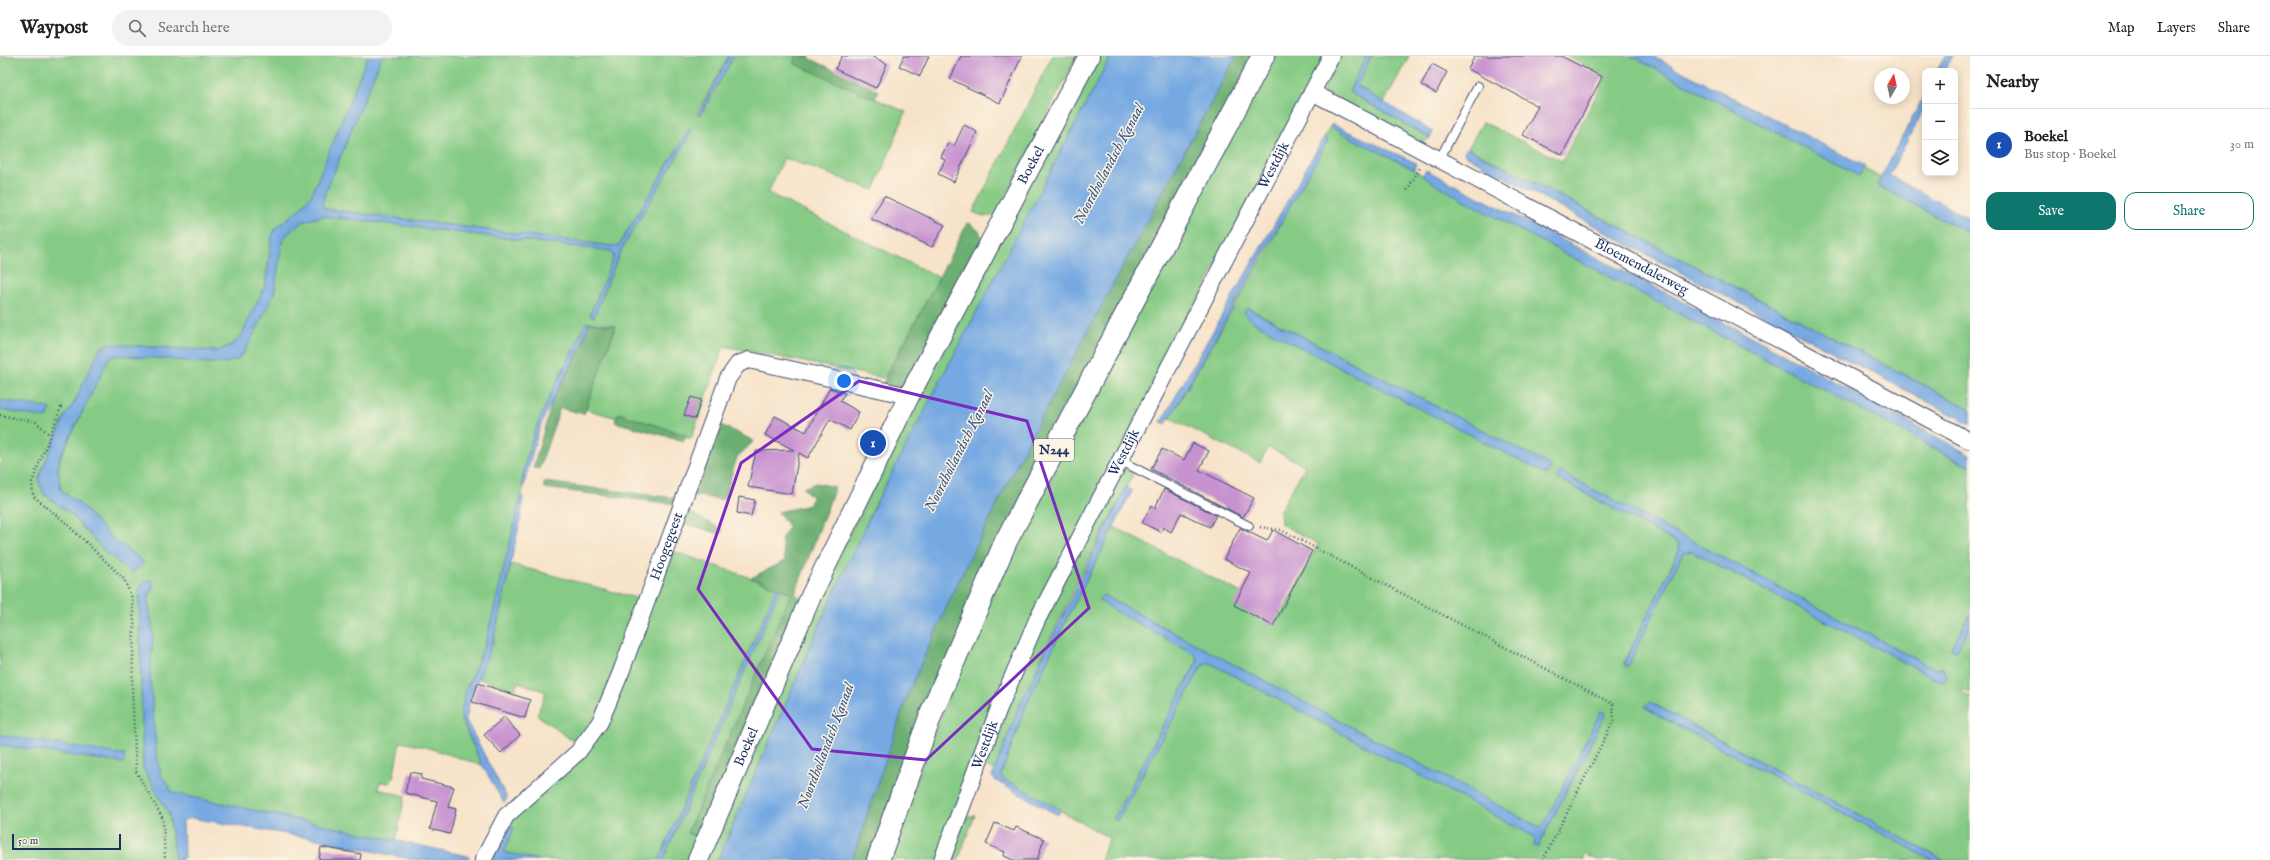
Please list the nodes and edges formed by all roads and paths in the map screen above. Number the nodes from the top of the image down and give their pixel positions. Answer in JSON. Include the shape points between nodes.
{"nodes":[{"id":1,"x":1090,"y":56,"type":"edge"},
{"id":2,"x":1263,"y":56,"type":"edge"},
{"id":3,"x":1331,"y":56,"type":"edge"},
{"id":4,"x":1478,"y":86,"type":"dead end"},
{"id":5,"x":1312,"y":92,"type":"junction"},
{"id":6,"x":1433,"y":157,"type":"junction"},
{"id":7,"x":1407,"y":190,"type":"dead end"},
{"id":8,"x":909,"y":396,"type":"junction"},
{"id":9,"x":61,"y":407,"type":"dead end"},
{"id":10,"x":0,"y":415,"type":"edge"},
{"id":11,"x":50,"y":435,"type":"junction"},
{"id":12,"x":1970,"y":441,"type":"edge"},
{"id":13,"x":1121,"y":461,"type":"junction"},
{"id":14,"x":1249,"y":526,"type":"joint"},
{"id":15,"x":165,"y":860,"type":"edge"},
{"id":16,"x":483,"y":860,"type":"edge"},
{"id":17,"x":698,"y":860,"type":"edge"},
{"id":18,"x":878,"y":860,"type":"edge"},
{"id":19,"x":942,"y":860,"type":"edge"},
{"id":20,"x":1543,"y":860,"type":"edge"}],
"edges":[{"from":1,"to":8,"type":"street","name":"Boekel"},
{"from":2,"to":18,"type":"main road","number":"N244","via":[[1006,541],[933,709]]},
{"from":3,"to":5,"type":"street","name":"Westdijk"},
{"from":4,"to":6,"type":"lane"},
{"from":5,"to":6,"type":"street","name":"Bloemendalerweg"},
{"from":5,"to":13,"type":"street","name":"Westdijk"},
{"from":6,"to":7,"type":"path"},
{"from":6,"to":12,"type":"street","name":"Bloemendalerweg"},
{"from":8,"to":16,"type":"street","name":"Hoogegeest","via":[[749,360],[738,364],[728,378],[621,672],[600,722],[578,752],[506,816]]},
{"from":8,"to":17,"type":"street","name":"Boekel","via":[[811,596]]},
{"from":9,"to":11,"type":"path"},
{"from":10,"to":11,"type":"path","via":[[36,422]]},
{"from":11,"to":15,"type":"path","via":[[32,482],[33,496],[65,522],[124,579],[132,598],[132,688],[136,771],[163,819]]},
{"from":13,"to":14,"type":"lane"},
{"from":13,"to":19,"type":"street","name":"Westdijk","via":[[1037,620],[999,708]]},
{"from":14,"to":20,"type":"path","via":[[1281,530],[1613,704],[1614,720]]}]}
